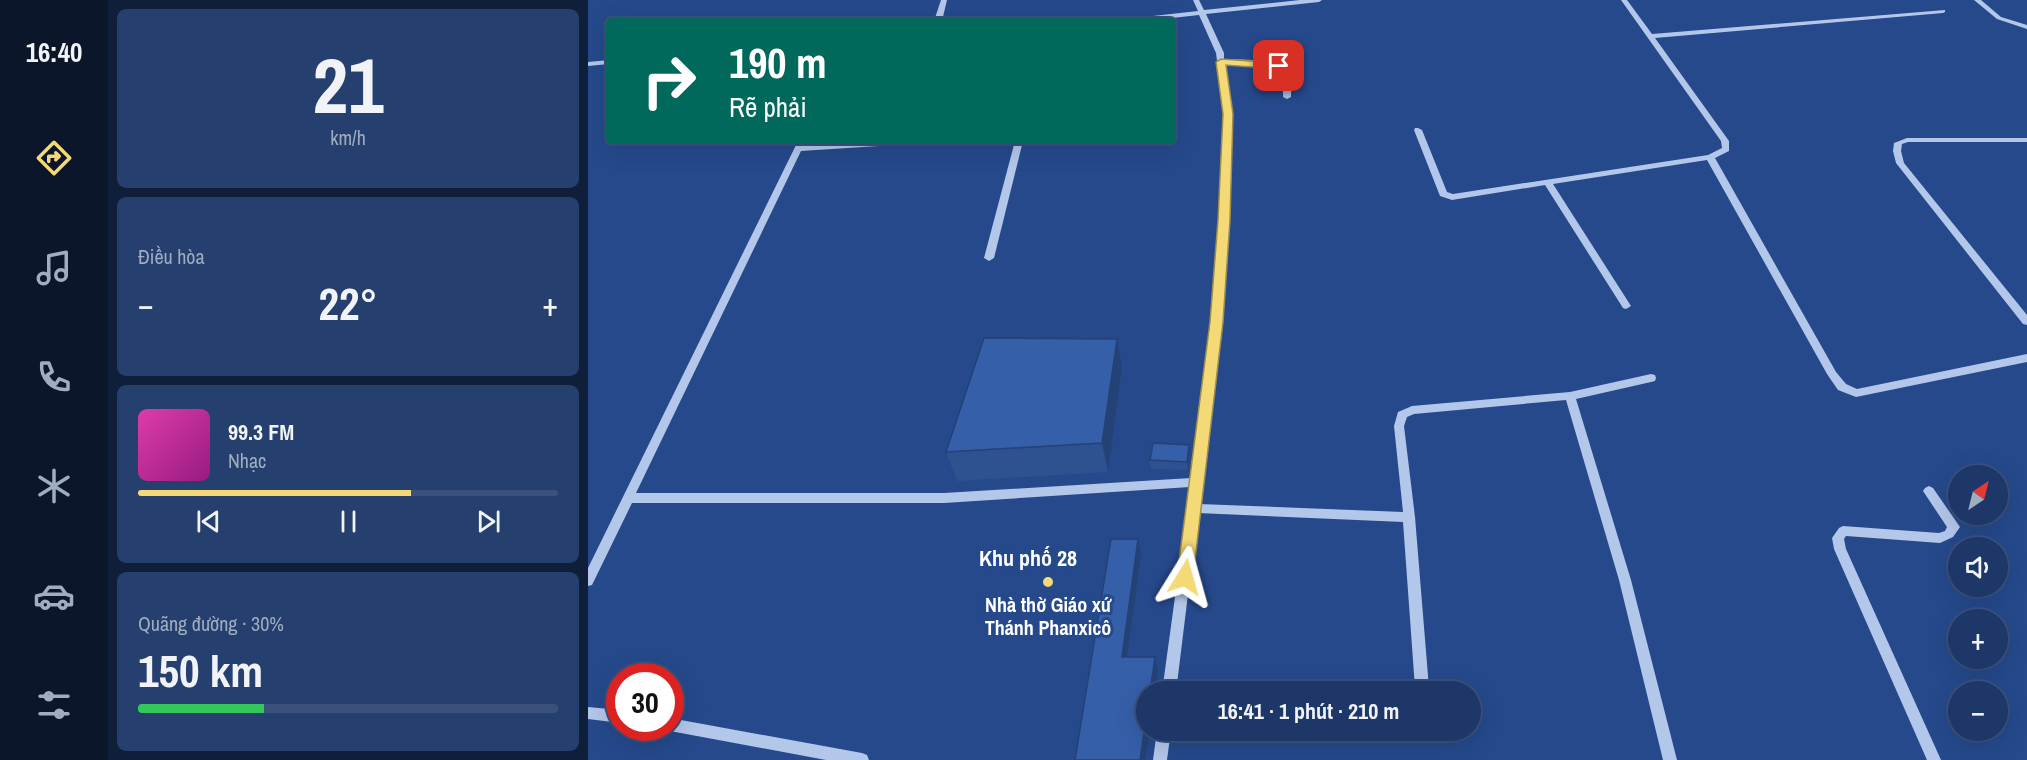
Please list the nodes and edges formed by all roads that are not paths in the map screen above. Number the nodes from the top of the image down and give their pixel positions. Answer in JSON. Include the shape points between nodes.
{"nodes":[{"id":1,"x":944,"y":0,"type":"edge"},
{"id":2,"x":1196,"y":0,"type":"edge"},
{"id":3,"x":1319,"y":0,"type":"edge"},
{"id":4,"x":1624,"y":0,"type":"edge"},
{"id":5,"x":1977,"y":0,"type":"edge"},
{"id":6,"x":1943,"y":11,"type":"dead end"},
{"id":7,"x":1202,"y":13,"type":"junction"},
{"id":8,"x":939,"y":18,"type":"edge"},
{"id":9,"x":1154,"y":18,"type":"edge"},
{"id":10,"x":2027,"y":27,"type":"edge"},
{"id":11,"x":1652,"y":36,"type":"junction"},
{"id":12,"x":1221,"y":62,"type":"junction"},
{"id":13,"x":592,"y":64,"type":"edge"},
{"id":14,"x":588,"y":72,"type":"edge"},
{"id":15,"x":1287,"y":97,"type":"dead end"},
{"id":16,"x":1418,"y":130,"type":"dead end"},
{"id":17,"x":2027,"y":141,"type":"edge"},
{"id":18,"x":830,"y":144,"type":"edge"},
{"id":19,"x":1018,"y":144,"type":"edge"},
{"id":20,"x":799,"y":145,"type":"edge"},
{"id":21,"x":1710,"y":157,"type":"junction"},
{"id":22,"x":1547,"y":182,"type":"junction"},
{"id":23,"x":989,"y":258,"type":"dead end"},
{"id":24,"x":1626,"y":306,"type":"dead end"},
{"id":25,"x":2027,"y":322,"type":"edge"},
{"id":26,"x":2027,"y":358,"type":"edge"},
{"id":27,"x":1651,"y":378,"type":"dead end"},
{"id":28,"x":1570,"y":396,"type":"junction"},
{"id":29,"x":1198,"y":482,"type":"junction"},
{"id":30,"x":1929,"y":491,"type":"dead end"},
{"id":31,"x":628,"y":498,"type":"junction"},
{"id":32,"x":1194,"y":508,"type":"junction"},
{"id":33,"x":1409,"y":517,"type":"junction"},
{"id":34,"x":588,"y":581,"type":"edge"},
{"id":35,"x":1170,"y":681,"type":"edge"},
{"id":36,"x":1421,"y":681,"type":"edge"},
{"id":37,"x":588,"y":713,"type":"edge"},
{"id":38,"x":606,"y":715,"type":"edge"},
{"id":39,"x":684,"y":727,"type":"edge"},
{"id":40,"x":1163,"y":741,"type":"edge"},
{"id":41,"x":862,"y":760,"type":"edge"},
{"id":42,"x":1160,"y":760,"type":"edge"},
{"id":43,"x":1670,"y":760,"type":"edge"},
{"id":44,"x":1934,"y":760,"type":"edge"}],
"edges":[{"from":1,"to":8,"type":"street"},
{"from":2,"to":7,"type":"street"},
{"from":3,"to":7,"type":"street"},
{"from":4,"to":11,"type":"street"},
{"from":5,"to":10,"type":"street","via":[[2000,18]]},
{"from":6,"to":11,"type":"street"},
{"from":7,"to":9,"type":"street"},
{"from":7,"to":12,"type":"street"},
{"from":11,"to":21,"type":"street","via":[[1725,141],[1726,149]]},
{"from":12,"to":15,"type":"street","via":[[1279,66],[1287,73]]},
{"from":12,"to":29,"type":"street","via":[[1228,114],[1224,220],[1217,322]]},
{"from":13,"to":14,"type":"street"},
{"from":16,"to":22,"type":"street","via":[[1443,194],[1470,195]]},
{"from":17,"to":25,"type":"street","via":[[1907,140],[1898,143],[1897,151],[1900,163]]},
{"from":18,"to":20,"type":"street"},
{"from":19,"to":23,"type":"street"},
{"from":20,"to":31,"type":"street"},
{"from":21,"to":22,"type":"street"},
{"from":21,"to":26,"type":"street","via":[[1842,387],[1856,393]]},
{"from":22,"to":24,"type":"street"},
{"from":27,"to":28,"type":"street"},
{"from":28,"to":33,"type":"street","via":[[1412,410],[1402,415],[1399,426]]},
{"from":28,"to":43,"type":"street","via":[[1625,580]]},
{"from":29,"to":31,"type":"street","via":[[944,498]]},
{"from":29,"to":32,"type":"street"},
{"from":30,"to":44,"type":"street","via":[[1954,527],[1949,534],[1940,538],[1843,531],[1838,538]]},
{"from":31,"to":34,"type":"street"},
{"from":32,"to":33,"type":"street"},
{"from":32,"to":35,"type":"street"},
{"from":33,"to":36,"type":"street"},
{"from":37,"to":38,"type":"street"},
{"from":39,"to":41,"type":"street"},
{"from":40,"to":42,"type":"street"}]}
